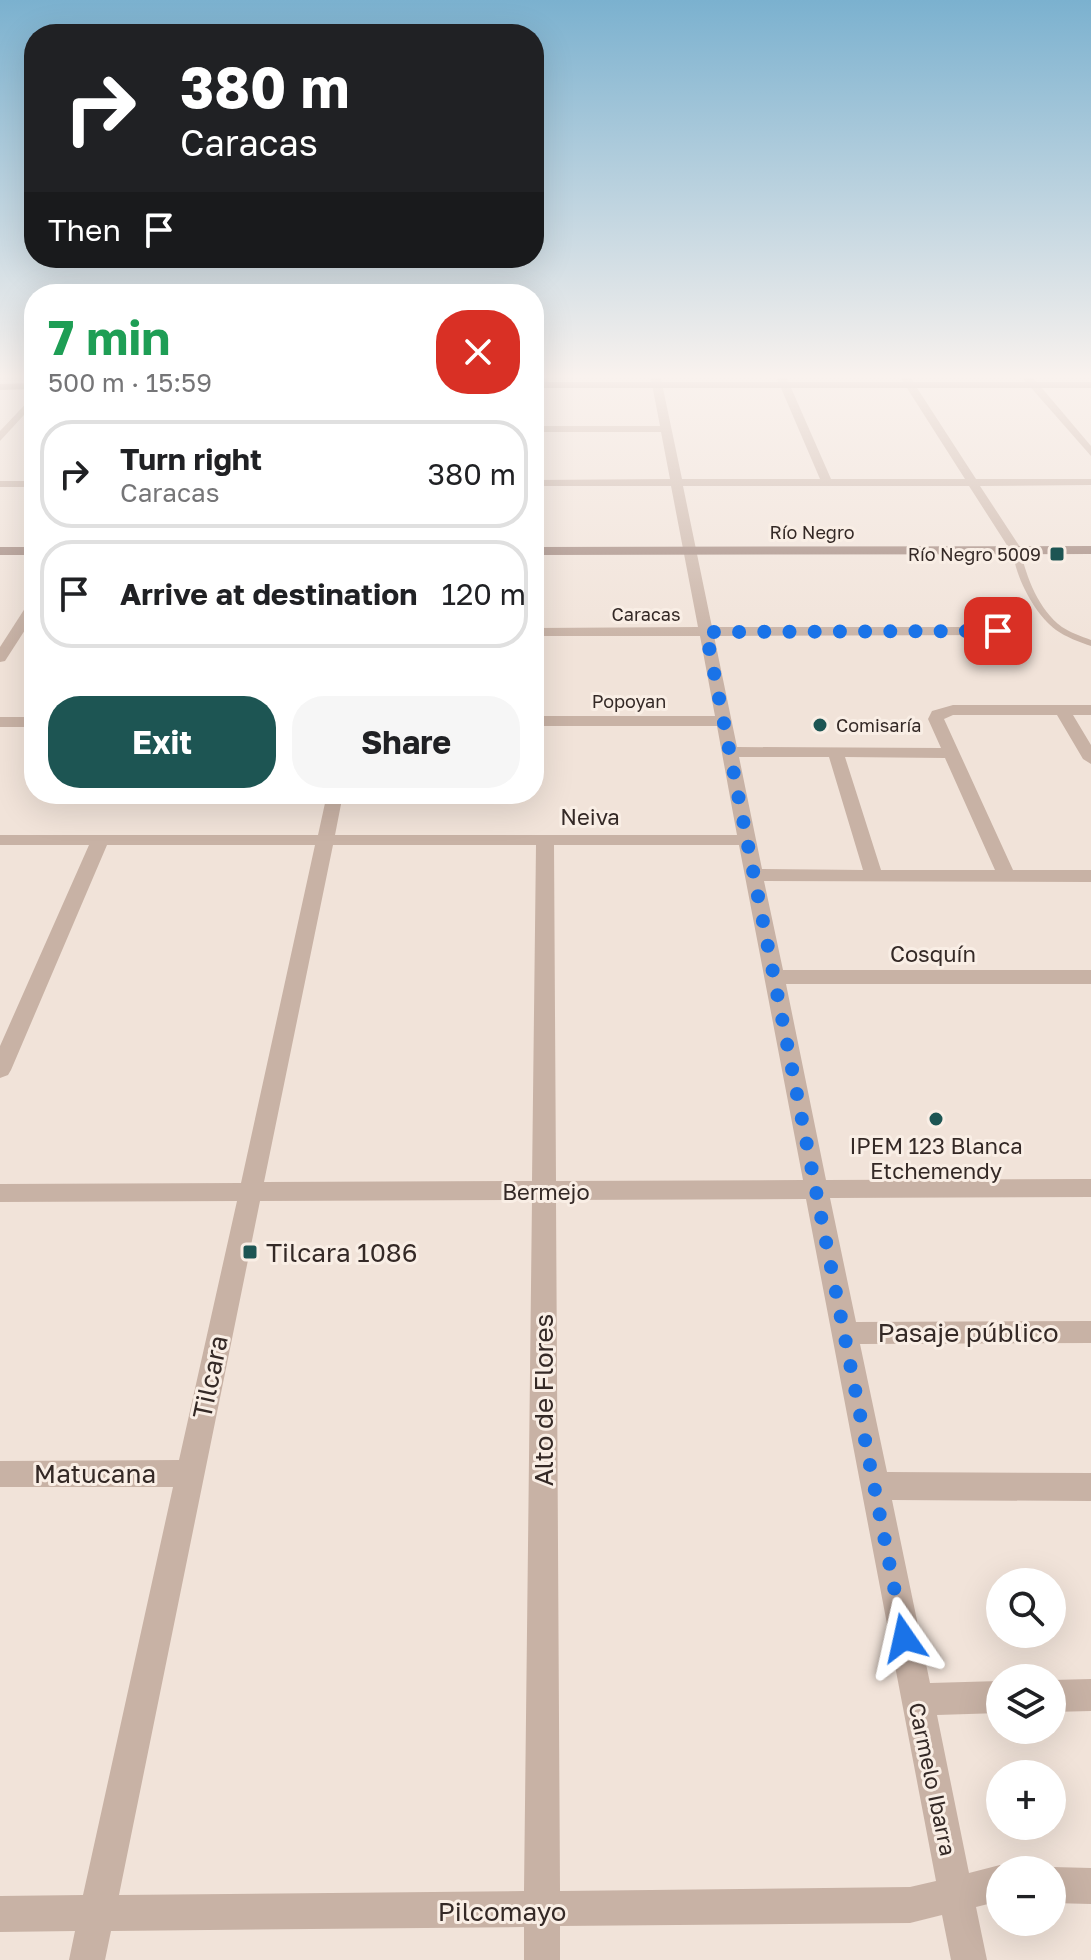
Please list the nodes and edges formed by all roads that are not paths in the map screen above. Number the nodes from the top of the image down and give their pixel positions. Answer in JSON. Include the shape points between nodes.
{"nodes":[{"id":1,"x":673,"y":465,"type":"edge"},
{"id":2,"x":820,"y":465,"type":"edge"},
{"id":3,"x":961,"y":465,"type":"edge"},
{"id":4,"x":676,"y":482,"type":"junction"},
{"id":5,"x":827,"y":482,"type":"junction"},
{"id":6,"x":972,"y":482,"type":"junction"},
{"id":7,"x":1091,"y":482,"type":"edge"},
{"id":8,"x":544,"y":483,"type":"edge"},
{"id":9,"x":0,"y":484,"type":"edge"},
{"id":10,"x":24,"y":484,"type":"edge"},
{"id":11,"x":1016,"y":550,"type":"junction"},
{"id":12,"x":1091,"y":550,"type":"edge"},
{"id":13,"x":0,"y":551,"type":"edge"},
{"id":14,"x":24,"y":551,"type":"edge"},
{"id":15,"x":544,"y":551,"type":"edge"},
{"id":16,"x":690,"y":551,"type":"junction"},
{"id":17,"x":24,"y":621,"type":"edge"},
{"id":18,"x":998,"y":631,"type":"dead end"},
{"id":19,"x":544,"y":632,"type":"edge"},
{"id":20,"x":706,"y":632,"type":"junction"},
{"id":21,"x":0,"y":633,"type":"edge"},
{"id":22,"x":16,"y":633,"type":"junction"},
{"id":23,"x":24,"y":633,"type":"edge"},
{"id":24,"x":1091,"y":643,"type":"edge"},
{"id":25,"x":0,"y":658,"type":"edge"},
{"id":26,"x":1091,"y":710,"type":"edge"},
{"id":27,"x":1063,"y":711,"type":"junction"},
{"id":28,"x":544,"y":721,"type":"edge"},
{"id":29,"x":723,"y":721,"type":"junction"},
{"id":30,"x":0,"y":722,"type":"edge"},
{"id":31,"x":24,"y":722,"type":"edge"},
{"id":32,"x":730,"y":752,"type":"junction"},
{"id":33,"x":835,"y":752,"type":"junction"},
{"id":34,"x":951,"y":753,"type":"junction"},
{"id":35,"x":1091,"y":759,"type":"edge"},
{"id":36,"x":333,"y":804,"type":"edge"},
{"id":37,"x":0,"y":840,"type":"edge"},
{"id":38,"x":100,"y":840,"type":"junction"},
{"id":39,"x":326,"y":840,"type":"junction"},
{"id":40,"x":545,"y":840,"type":"junction"},
{"id":41,"x":747,"y":840,"type":"junction"},
{"id":42,"x":873,"y":874,"type":"junction"},
{"id":43,"x":754,"y":875,"type":"junction"},
{"id":44,"x":1007,"y":876,"type":"junction"},
{"id":45,"x":1091,"y":876,"type":"edge"},
{"id":46,"x":775,"y":977,"type":"junction"},
{"id":47,"x":1091,"y":977,"type":"edge"},
{"id":48,"x":0,"y":1070,"type":"edge"},
{"id":49,"x":817,"y":1188,"type":"junction"},
{"id":50,"x":1091,"y":1188,"type":"edge"},
{"id":51,"x":544,"y":1191,"type":"junction"},
{"id":52,"x":249,"y":1192,"type":"junction"},
{"id":53,"x":0,"y":1193,"type":"edge"},
{"id":54,"x":1091,"y":1332,"type":"edge"},
{"id":55,"x":845,"y":1333,"type":"junction"},
{"id":56,"x":190,"y":1473,"type":"junction"},
{"id":57,"x":0,"y":1474,"type":"edge"},
{"id":58,"x":875,"y":1486,"type":"junction"},
{"id":59,"x":1091,"y":1487,"type":"edge"},
{"id":60,"x":1091,"y":1695,"type":"edge"},
{"id":61,"x":1066,"y":1696,"type":"edge"},
{"id":62,"x":986,"y":1697,"type":"edge"},
{"id":63,"x":916,"y":1699,"type":"junction"},
{"id":64,"x":1066,"y":1885,"type":"edge"},
{"id":65,"x":986,"y":1886,"type":"edge"},
{"id":66,"x":1091,"y":1886,"type":"edge"},
{"id":67,"x":956,"y":1892,"type":"junction"},
{"id":68,"x":542,"y":1911,"type":"junction"},
{"id":69,"x":98,"y":1913,"type":"junction"},
{"id":70,"x":0,"y":1914,"type":"edge"},
{"id":71,"x":87,"y":1960,"type":"edge"},
{"id":72,"x":542,"y":1960,"type":"edge"},
{"id":73,"x":969,"y":1960,"type":"edge"}],
"edges":[{"from":1,"to":4,"type":"street","name":"Carmelo Ibarra"},
{"from":2,"to":5,"type":"street"},
{"from":3,"to":6,"type":"street"},
{"from":4,"to":5,"type":"street"},
{"from":4,"to":8,"type":"street"},
{"from":4,"to":16,"type":"street","name":"Carmelo Ibarra"},
{"from":5,"to":6,"type":"street"},
{"from":6,"to":7,"type":"street"},
{"from":6,"to":11,"type":"street"},
{"from":9,"to":10,"type":"street"},
{"from":11,"to":12,"type":"main road","name":"Río Negro"},
{"from":11,"to":16,"type":"main road","name":"Río Negro"},
{"from":11,"to":24,"type":"lane","via":[[1042,611],[1058,628]]},
{"from":13,"to":14,"type":"main road"},
{"from":15,"to":16,"type":"main road","name":"Río Negro"},
{"from":16,"to":20,"type":"street","name":"Carmelo Ibarra"},
{"from":17,"to":22,"type":"street"},
{"from":18,"to":20,"type":"street","name":"Caracas"},
{"from":19,"to":20,"type":"street","name":"Caracas"},
{"from":20,"to":29,"type":"street","name":"Carmelo Ibarra"},
{"from":21,"to":22,"type":"street"},
{"from":22,"to":23,"type":"street"},
{"from":22,"to":25,"type":"street"},
{"from":26,"to":27,"type":"street"},
{"from":27,"to":34,"type":"street","via":[[942,712],[936,719]]},
{"from":27,"to":35,"type":"street"},
{"from":28,"to":29,"type":"street","name":"Popoyan"},
{"from":29,"to":32,"type":"street","name":"Carmelo Ibarra"},
{"from":30,"to":31,"type":"street"},
{"from":32,"to":33,"type":"street"},
{"from":32,"to":41,"type":"street","name":"Carmelo Ibarra"},
{"from":33,"to":34,"type":"street"},
{"from":33,"to":42,"type":"street"},
{"from":34,"to":44,"type":"street"},
{"from":36,"to":39,"type":"street","name":"Tilcara"},
{"from":37,"to":38,"type":"street","name":"Neiva"},
{"from":38,"to":39,"type":"street","name":"Neiva"},
{"from":38,"to":48,"type":"street"},
{"from":39,"to":40,"type":"street","name":"Neiva"},
{"from":39,"to":52,"type":"street","name":"Tilcara"},
{"from":40,"to":41,"type":"street","name":"Neiva"},
{"from":40,"to":51,"type":"street","name":"Alto de Flores"},
{"from":41,"to":43,"type":"street","name":"Carmelo Ibarra"},
{"from":42,"to":43,"type":"street"},
{"from":42,"to":44,"type":"street"},
{"from":43,"to":46,"type":"street","name":"Carmelo Ibarra"},
{"from":44,"to":45,"type":"street"},
{"from":46,"to":47,"type":"street","name":"Cosquín"},
{"from":46,"to":49,"type":"street","name":"Carmelo Ibarra"},
{"from":49,"to":50,"type":"street","name":"Bermejo"},
{"from":49,"to":51,"type":"street","name":"Bermejo"},
{"from":49,"to":55,"type":"street","name":"Carmelo Ibarra"},
{"from":51,"to":52,"type":"street","name":"Bermejo"},
{"from":51,"to":68,"type":"street","name":"Alto de Flores"},
{"from":52,"to":53,"type":"street","name":"Bermejo"},
{"from":52,"to":56,"type":"street","name":"Tilcara"},
{"from":54,"to":55,"type":"street","name":"Pasaje público"},
{"from":55,"to":58,"type":"street","name":"Carmelo Ibarra"},
{"from":56,"to":57,"type":"street","name":"Matucana"},
{"from":56,"to":69,"type":"street","name":"Tilcara"},
{"from":58,"to":59,"type":"street"},
{"from":58,"to":63,"type":"street","name":"Carmelo Ibarra"},
{"from":60,"to":61,"type":"street"},
{"from":62,"to":63,"type":"street"},
{"from":63,"to":67,"type":"street","name":"Carmelo Ibarra"},
{"from":64,"to":66,"type":"street"},
{"from":65,"to":67,"type":"street","name":"Pilcomayo"},
{"from":67,"to":68,"type":"street","name":"Pilcomayo","via":[[910,1905]]},
{"from":67,"to":73,"type":"street","name":"Carmelo Ibarra"},
{"from":68,"to":69,"type":"street","name":"Pilcomayo"},
{"from":68,"to":72,"type":"street","name":"Alto de Flores"},
{"from":69,"to":70,"type":"street","name":"Pilcomayo"},
{"from":69,"to":71,"type":"street","name":"Tilcara"}]}
